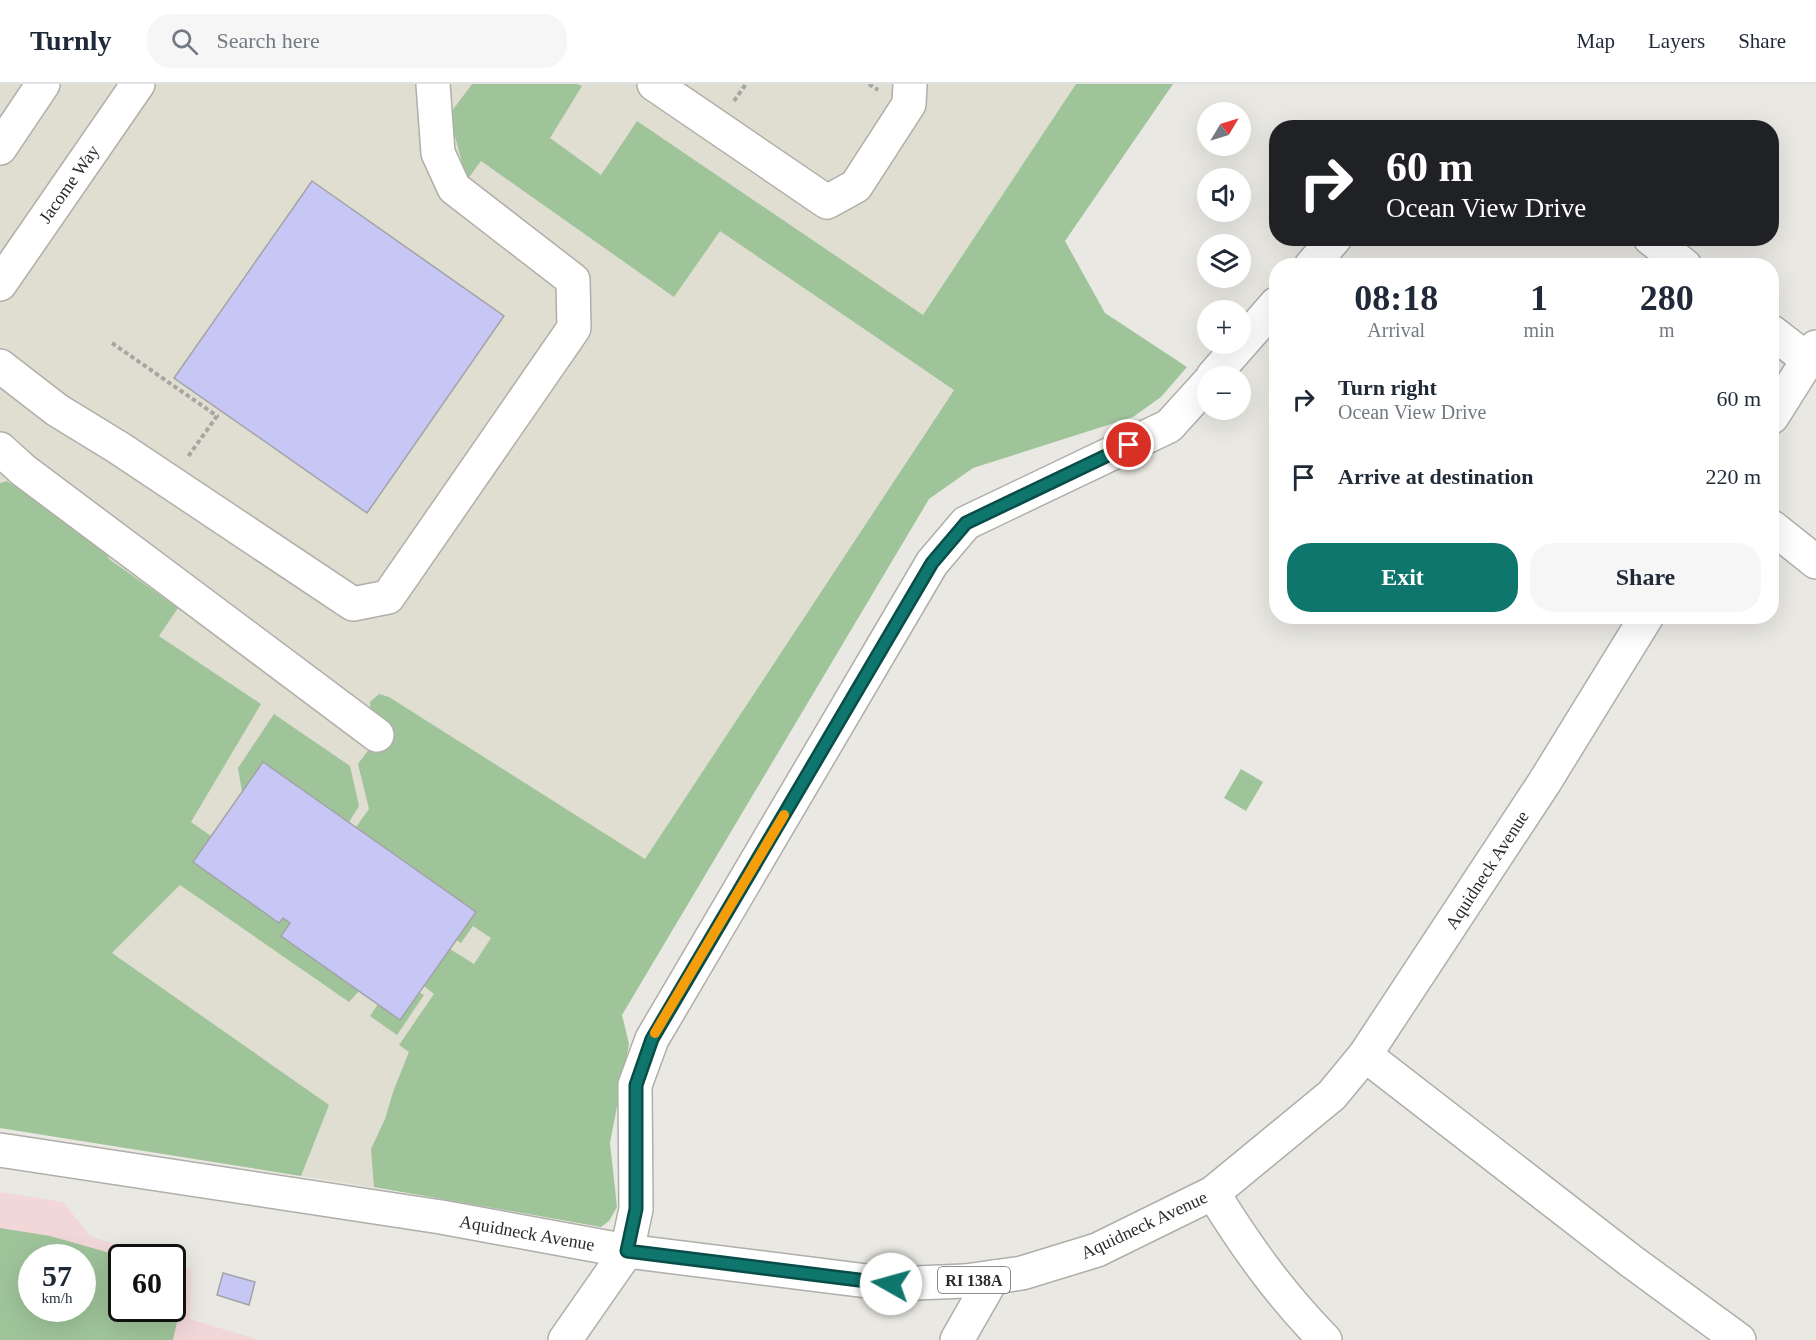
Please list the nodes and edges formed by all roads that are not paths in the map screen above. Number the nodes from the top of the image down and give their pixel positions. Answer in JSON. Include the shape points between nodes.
{"nodes":[{"id":1,"x":43,"y":84,"type":"edge"},
{"id":2,"x":138,"y":84,"type":"edge"},
{"id":3,"x":433,"y":84,"type":"edge"},
{"id":4,"x":654,"y":84,"type":"edge"},
{"id":5,"x":910,"y":84,"type":"edge"},
{"id":6,"x":0,"y":148,"type":"edge"},
{"id":7,"x":1328,"y":246,"type":"edge"},
{"id":8,"x":1660,"y":246,"type":"edge"},
{"id":9,"x":1318,"y":258,"type":"edge"},
{"id":10,"x":1675,"y":258,"type":"edge"},
{"id":11,"x":0,"y":284,"type":"edge"},
{"id":12,"x":1269,"y":312,"type":"edge"},
{"id":13,"x":1779,"y":336,"type":"edge"},
{"id":14,"x":1812,"y":354,"type":"edge"},
{"id":15,"x":0,"y":366,"type":"edge"},
{"id":16,"x":1222,"y":366,"type":"edge"},
{"id":17,"x":1197,"y":395,"type":"edge"},
{"id":18,"x":1779,"y":406,"type":"edge"},
{"id":19,"x":0,"y":449,"type":"edge"},
{"id":20,"x":1779,"y":533,"type":"edge"},
{"id":21,"x":1816,"y":562,"type":"edge"},
{"id":22,"x":1642,"y":624,"type":"edge"},
{"id":23,"x":377,"y":735,"type":"dead end"},
{"id":24,"x":1365,"y":1055,"type":"junction"},
{"id":25,"x":0,"y":1150,"type":"edge"},
{"id":26,"x":1213,"y":1193,"type":"junction"},
{"id":27,"x":627,"y":1251,"type":"junction"},
{"id":28,"x":993,"y":1277,"type":"junction"},
{"id":29,"x":566,"y":1340,"type":"edge"},
{"id":30,"x":957,"y":1340,"type":"edge"},
{"id":31,"x":1325,"y":1340,"type":"edge"},
{"id":32,"x":1739,"y":1340,"type":"edge"}],
"edges":[{"from":1,"to":6,"type":"main road"},
{"from":2,"to":11,"type":"main road","name":"Jacome Way"},
{"from":3,"to":15,"type":"main road","via":[[438,153],[454,188],[573,280],[574,328],[388,597],[352,604],[57,411]]},
{"from":4,"to":5,"type":"main road","via":[[827,202],[856,186],[909,104]]},
{"from":7,"to":9,"type":"main road"},
{"from":8,"to":10,"type":"main road"},
{"from":12,"to":16,"type":"main road"},
{"from":13,"to":14,"type":"main road"},
{"from":14,"to":18,"type":"main road"},
{"from":17,"to":27,"type":"main road","via":[[1169,426],[966,523],[932,563],[652,1039],[636,1085],[636,1209]]},
{"from":19,"to":23,"type":"main road"},
{"from":20,"to":21,"type":"main road"},
{"from":22,"to":24,"type":"main road","name":"Aquidneck Avenue","number":"RI 138A","via":[[1544,783]]},
{"from":24,"to":26,"type":"main road","name":"Aquidneck Avenue","number":"RI 138A","via":[[1332,1095]]},
{"from":24,"to":32,"type":"main road"},
{"from":25,"to":27,"type":"main road","name":"Aquidneck Avenue","number":"RI 138A","via":[[441,1217]]},
{"from":26,"to":28,"type":"main road","name":"Aquidneck Avenue","number":"RI 138A","via":[[1097,1250],[1022,1273]]},
{"from":26,"to":31,"type":"main road","via":[[1250,1253],[1288,1302]]},
{"from":27,"to":28,"type":"main road","name":"Aquidneck Avenue","number":"RI 138A","via":[[891,1284]]},
{"from":27,"to":29,"type":"main road"},
{"from":28,"to":30,"type":"main road"}]}
